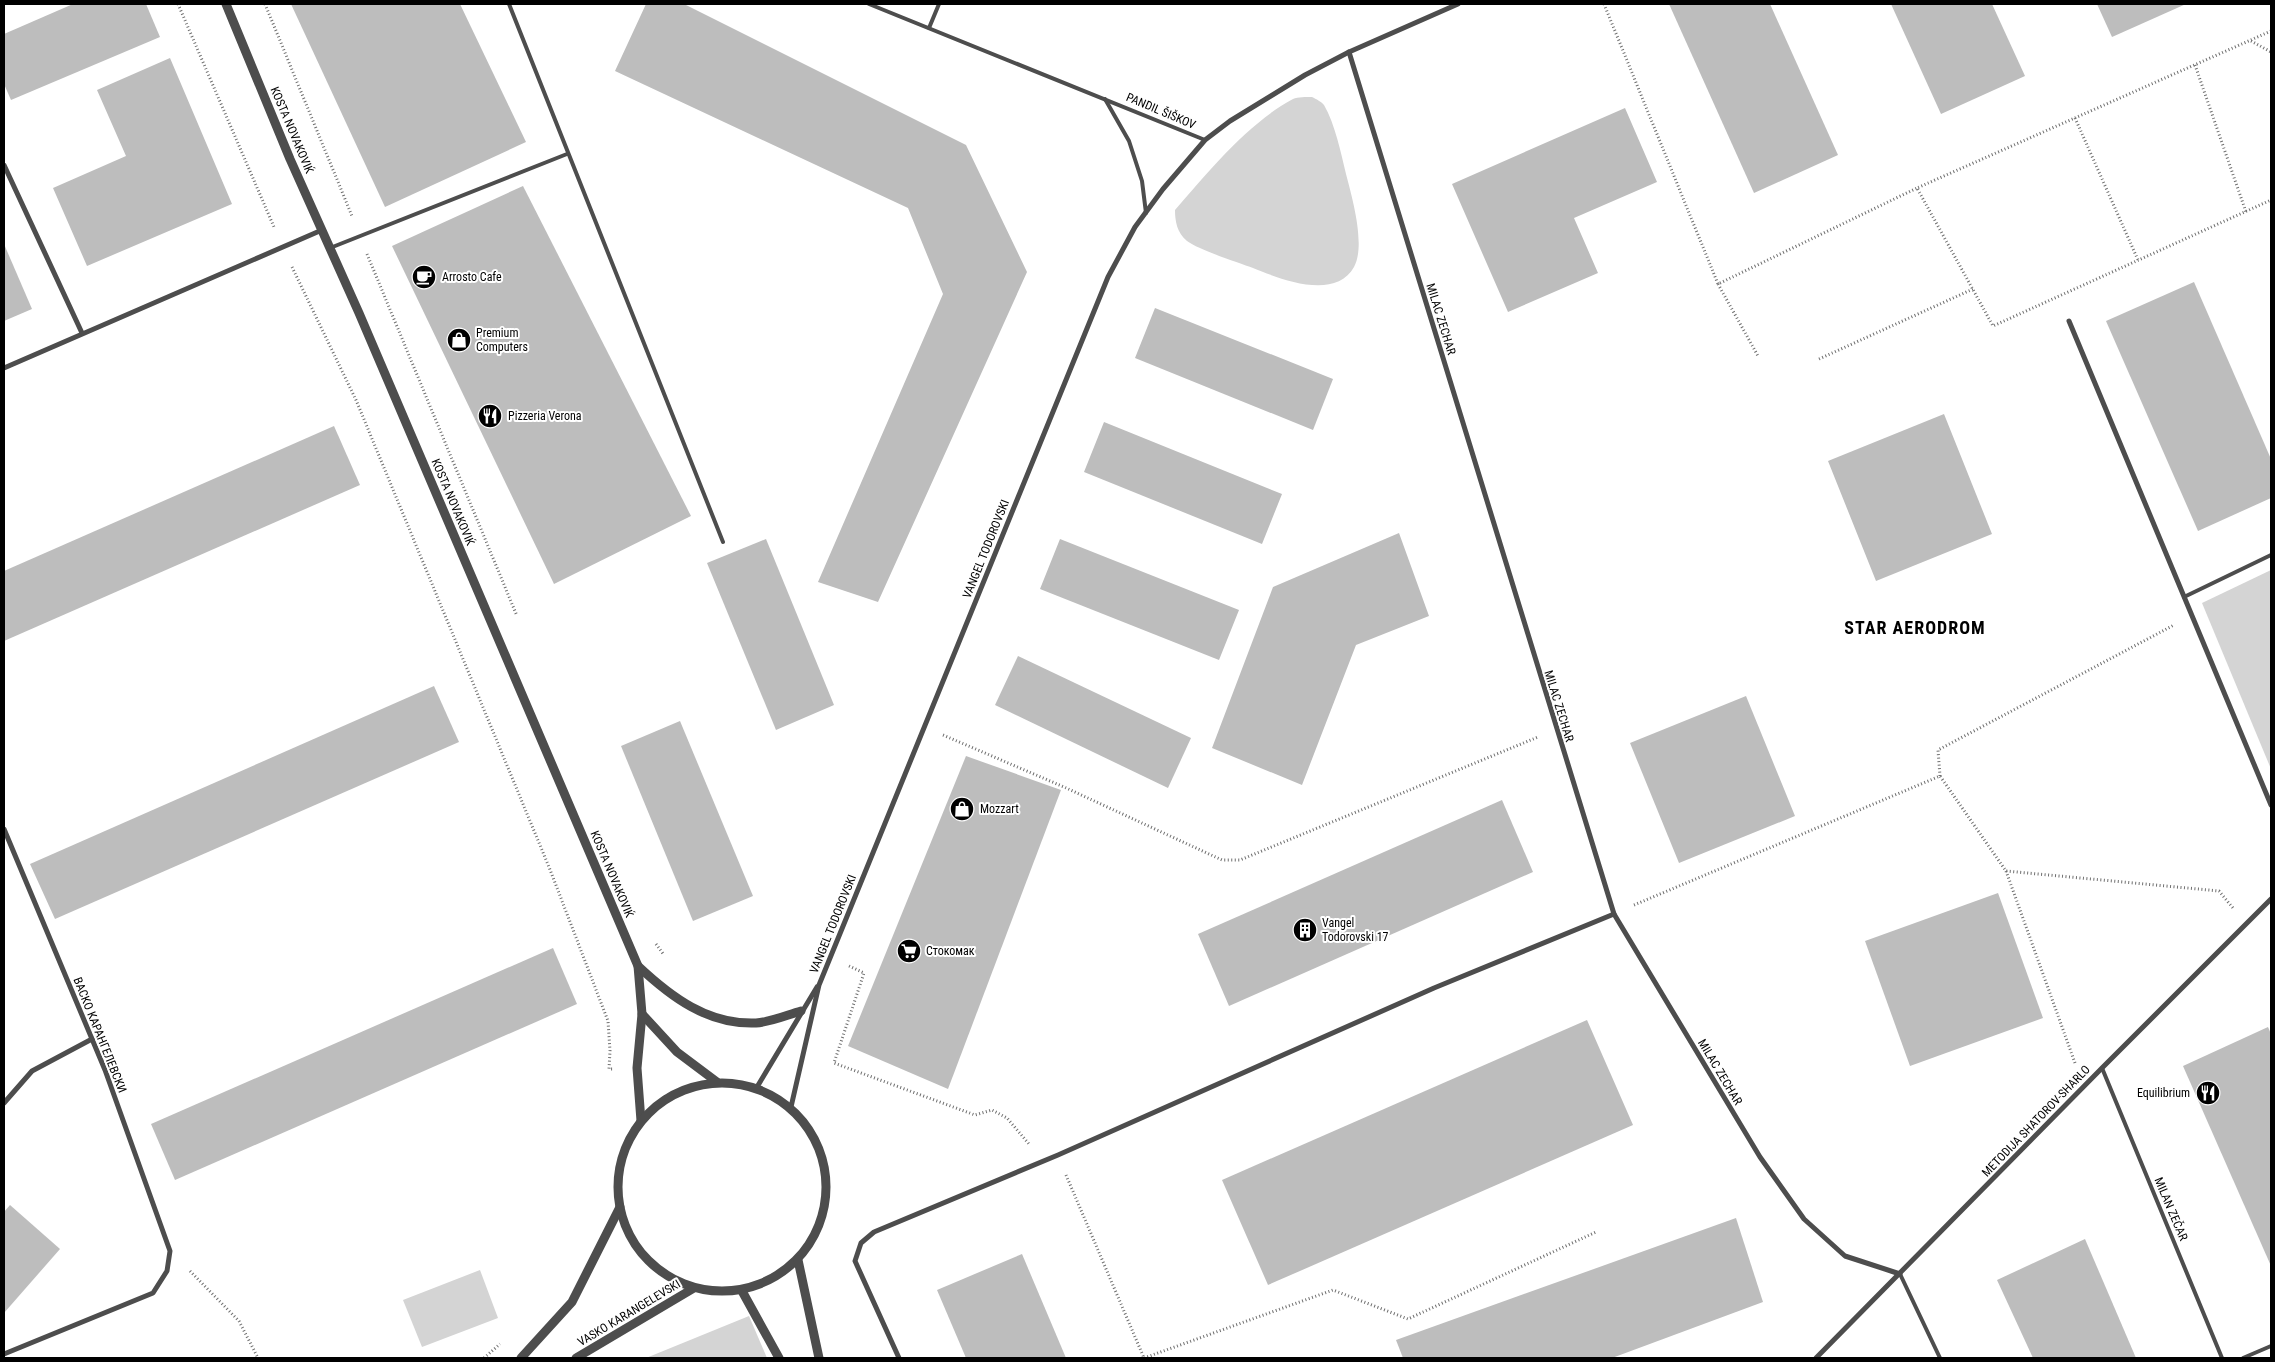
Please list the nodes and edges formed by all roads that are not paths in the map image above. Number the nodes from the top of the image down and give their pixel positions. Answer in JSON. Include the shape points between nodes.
{"nodes":[{"id":1,"x":226,"y":4,"type":"edge"},
{"id":2,"x":509,"y":4,"type":"edge"},
{"id":3,"x":869,"y":4,"type":"edge"},
{"id":4,"x":939,"y":4,"type":"edge"},
{"id":5,"x":1458,"y":4,"type":"edge"},
{"id":6,"x":929,"y":28,"type":"junction"},
{"id":7,"x":1349,"y":52,"type":"junction"},
{"id":8,"x":1105,"y":99,"type":"junction"},
{"id":9,"x":1205,"y":140,"type":"junction"},
{"id":10,"x":567,"y":154,"type":"junction"},
{"id":11,"x":4,"y":165,"type":"edge"},
{"id":12,"x":1146,"y":213,"type":"junction"},
{"id":13,"x":322,"y":230,"type":"junction"},
{"id":14,"x":330,"y":248,"type":"junction"},
{"id":15,"x":2069,"y":321,"type":"dead end"},
{"id":16,"x":82,"y":333,"type":"junction"},
{"id":17,"x":4,"y":368,"type":"edge"},
{"id":18,"x":722,"y":542,"type":"dead end"},
{"id":19,"x":2271,"y":555,"type":"edge"},
{"id":20,"x":2184,"y":597,"type":"junction"},
{"id":21,"x":2271,"y":805,"type":"edge"},
{"id":22,"x":4,"y":829,"type":"edge"},
{"id":23,"x":2271,"y":899,"type":"edge"},
{"id":24,"x":1614,"y":914,"type":"junction"},
{"id":25,"x":638,"y":966,"type":"junction"},
{"id":26,"x":819,"y":985,"type":"junction"},
{"id":27,"x":801,"y":1011,"type":"junction"},
{"id":28,"x":642,"y":1014,"type":"junction"},
{"id":29,"x":92,"y":1039,"type":"junction"},
{"id":30,"x":2102,"y":1068,"type":"junction"},
{"id":31,"x":717,"y":1082,"type":"junction"},
{"id":32,"x":758,"y":1088,"type":"junction"},
{"id":33,"x":4,"y":1103,"type":"edge"},
{"id":34,"x":791,"y":1107,"type":"junction"},
{"id":35,"x":641,"y":1121,"type":"junction"},
{"id":36,"x":620,"y":1207,"type":"junction"},
{"id":37,"x":798,"y":1260,"type":"junction"},
{"id":38,"x":1900,"y":1274,"type":"junction"},
{"id":39,"x":694,"y":1288,"type":"junction"},
{"id":40,"x":742,"y":1291,"type":"junction"},
{"id":41,"x":2271,"y":1346,"type":"edge"},
{"id":42,"x":4,"y":1354,"type":"edge"},
{"id":43,"x":521,"y":1358,"type":"edge"},
{"id":44,"x":576,"y":1358,"type":"edge"},
{"id":45,"x":779,"y":1358,"type":"edge"},
{"id":46,"x":819,"y":1358,"type":"edge"},
{"id":47,"x":898,"y":1358,"type":"edge"},
{"id":48,"x":1816,"y":1358,"type":"edge"},
{"id":49,"x":1940,"y":1358,"type":"edge"},
{"id":50,"x":2222,"y":1358,"type":"edge"},
{"id":51,"x":2243,"y":1358,"type":"edge"}],
"edges":[{"from":1,"to":13,"type":"street","name":"KOSTA NOVAKOVIḰ"},
{"from":2,"to":10,"type":"lane"},
{"from":3,"to":6,"type":"lane","name":"PANDIL ŠIŠKOV"},
{"from":4,"to":6,"type":"lane"},
{"from":5,"to":7,"type":"street","name":"PANDIL ŠIŠKOV"},
{"from":6,"to":8,"type":"lane","name":"PANDIL ŠIŠKOV"},
{"from":7,"to":9,"type":"street","name":"PANDIL ŠIŠKOV","via":[[1305,74]]},
{"from":7,"to":24,"type":"street","name":"MILAC ZECHAR"},
{"from":8,"to":9,"type":"lane","name":"PANDIL ŠIŠKOV"},
{"from":8,"to":12,"type":"lane","via":[[1129,142],[1142,181]]},
{"from":9,"to":12,"type":"street","name":"VANGEL TODOROVSKI"},
{"from":10,"to":14,"type":"lane"},
{"from":10,"to":18,"type":"lane"},
{"from":11,"to":16,"type":"street"},
{"from":12,"to":26,"type":"street","name":"VANGEL TODOROVSKI","via":[[1108,277]]},
{"from":13,"to":14,"type":"street","name":"KOSTA NOVAKOVIḰ"},
{"from":13,"to":16,"type":"street"},
{"from":14,"to":25,"type":"street","name":"KOSTA NOVAKOVIḰ"},
{"from":15,"to":20,"type":"street"},
{"from":16,"to":17,"type":"street"},
{"from":19,"to":20,"type":"lane"},
{"from":20,"to":21,"type":"street"},
{"from":22,"to":29,"type":"street","name":"ВАСКО КАРАНГЕЛЕВСКИ"},
{"from":23,"to":30,"type":"street","name":"METODIJA SHATOROV-SHARLO"},
{"from":24,"to":38,"type":"street","name":"MILAC ZECHAR","via":[[1760,1157],[1804,1219],[1845,1256]]},
{"from":24,"to":47,"type":"street","via":[[1434,988],[1058,1155],[874,1232],[861,1244],[855,1262]]},
{"from":25,"to":27,"type":"street","via":[[673,996],[725,1021],[758,1023]]},
{"from":25,"to":28,"type":"street","name":"KOSTA NOVAKOVIḰ"},
{"from":26,"to":27,"type":"street","name":"VANGEL TODOROVSKI"},
{"from":26,"to":34,"type":"street","name":"VANGEL TODOROVSKI"},
{"from":27,"to":32,"type":"street","name":"VANGEL TODOROVSKI"},
{"from":28,"to":31,"type":"street","via":[[677,1052]]},
{"from":28,"to":35,"type":"street","name":"KOSTA NOVAKOVIḰ","via":[[637,1068]]},
{"from":29,"to":33,"type":"street","via":[[32,1071]]},
{"from":29,"to":42,"type":"street","name":"ВАСКО КАРАНГЕЛЕВСКИ","via":[[170,1251],[167,1271],[154,1293]]},
{"from":30,"to":38,"type":"street","name":"METODIJA SHATOROV-SHARLO"},
{"from":30,"to":50,"type":"lane","name":"MILAN ZEČAR"},
{"from":31,"to":32,"type":"street"},
{"from":31,"to":35,"type":"street","via":[[675,1094]]},
{"from":32,"to":34,"type":"street"},
{"from":34,"to":37,"type":"street","via":[[817,1141],[828,1182],[821,1224]]},
{"from":35,"to":36,"type":"street","via":[[628,1141],[621,1162],[618,1184]]},
{"from":36,"to":39,"type":"street","via":[[625,1231],[638,1249],[672,1280]]},
{"from":36,"to":43,"type":"street","via":[[572,1302]]},
{"from":37,"to":40,"type":"street","via":[[772,1280]]},
{"from":37,"to":46,"type":"street"},
{"from":38,"to":48,"type":"street","name":"METODIJA SHATOROV-SHARLO"},
{"from":38,"to":49,"type":"lane"},
{"from":39,"to":40,"type":"street"},
{"from":39,"to":44,"type":"street","name":"VASKO KARANGELEVSKI"},
{"from":40,"to":45,"type":"street"},
{"from":41,"to":51,"type":"lane"}]}
